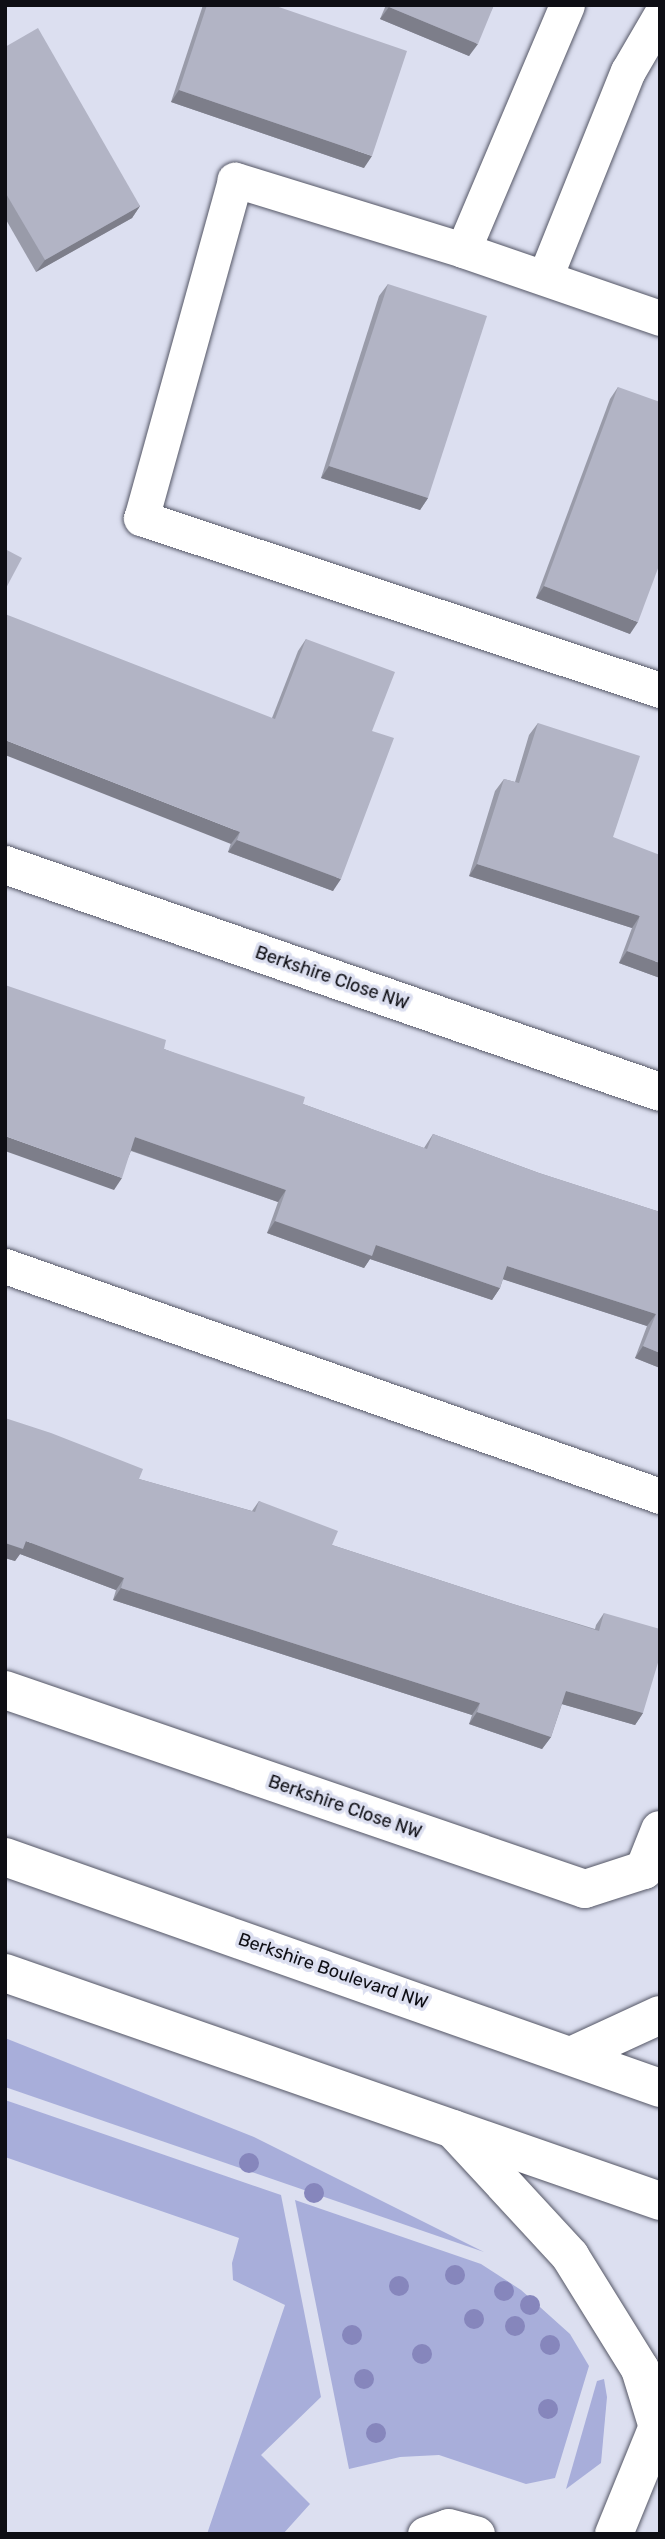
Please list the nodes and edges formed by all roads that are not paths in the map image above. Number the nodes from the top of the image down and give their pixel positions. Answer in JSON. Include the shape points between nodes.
{"nodes":[{"id":1,"x":567,"y":5,"type":"edge"},
{"id":2,"x":660,"y":16,"type":"edge"},
{"id":3,"x":463,"y":250,"type":"junction"},
{"id":4,"x":545,"y":277,"type":"junction"},
{"id":5,"x":660,"y":318,"type":"edge"},
{"id":6,"x":660,"y":691,"type":"edge"},
{"id":7,"x":5,"y":865,"type":"edge"},
{"id":8,"x":660,"y":1092,"type":"edge"},
{"id":9,"x":5,"y":1266,"type":"edge"},
{"id":10,"x":660,"y":1496,"type":"edge"},
{"id":11,"x":5,"y":1690,"type":"edge"},
{"id":12,"x":660,"y":1830,"type":"edge"},
{"id":13,"x":5,"y":1857,"type":"edge"},
{"id":14,"x":5,"y":1973,"type":"edge"},
{"id":15,"x":660,"y":2015,"type":"edge"},
{"id":16,"x":573,"y":2055,"type":"junction"},
{"id":17,"x":660,"y":2088,"type":"edge"},
{"id":18,"x":449,"y":2125,"type":"junction"},
{"id":19,"x":660,"y":2201,"type":"edge"},
{"id":20,"x":659,"y":2424,"type":"edge"},
{"id":21,"x":425,"y":2534,"type":"edge"},
{"id":22,"x":477,"y":2534,"type":"edge"},
{"id":23,"x":614,"y":2534,"type":"edge"}],
"edges":[{"from":1,"to":3,"type":"lane"},
{"from":2,"to":4,"type":"lane","via":[[628,71]]},
{"from":3,"to":4,"type":"lane"},
{"from":3,"to":6,"type":"lane","via":[[235,180],[141,518]]},
{"from":4,"to":5,"type":"lane"},
{"from":7,"to":8,"type":"main road","name":"Berkshire Close NW"},
{"from":9,"to":10,"type":"lane"},
{"from":11,"to":12,"type":"main road","name":"Berkshire Close NW","via":[[584,1889],[644,1870]]},
{"from":13,"to":16,"type":"main road","name":"Berkshire Boulevard NW"},
{"from":14,"to":18,"type":"main road"},
{"from":15,"to":16,"type":"main road"},
{"from":16,"to":17,"type":"main road","name":"Berkshire Boulevard NW"},
{"from":18,"to":19,"type":"main road"},
{"from":18,"to":20,"type":"main road","via":[[570,2256],[640,2369]]},
{"from":20,"to":23,"type":"main road"},
{"from":21,"to":22,"type":"lane","via":[[448,2526]]}]}
